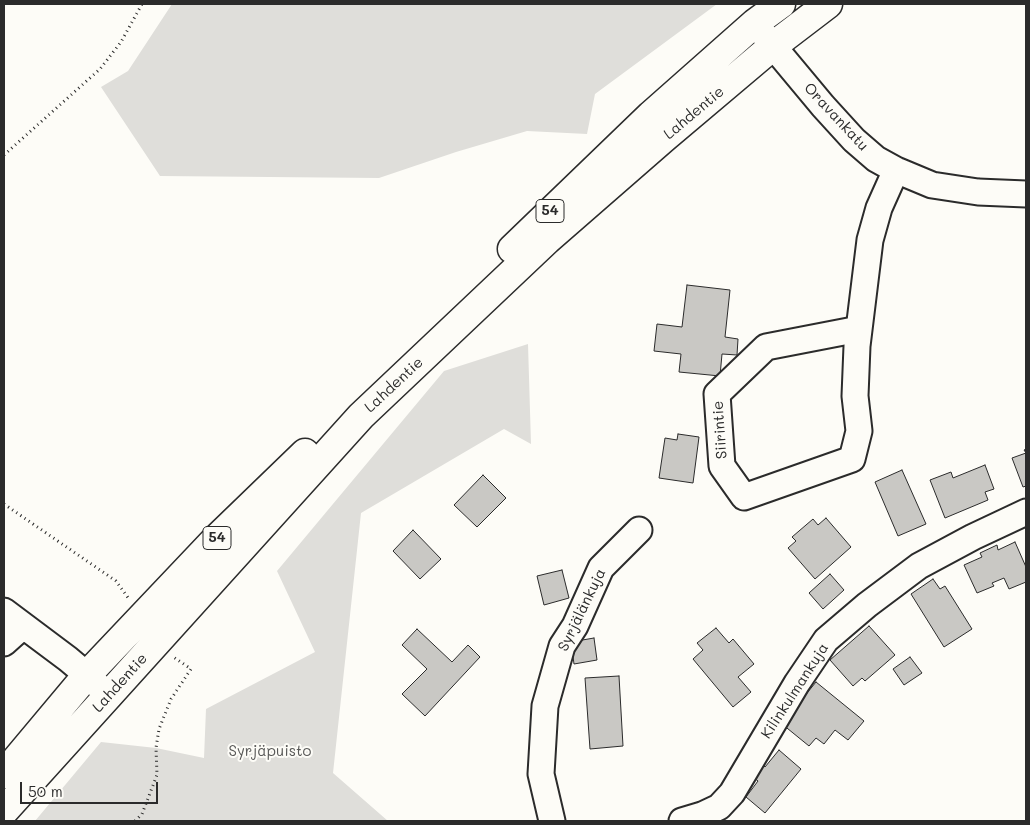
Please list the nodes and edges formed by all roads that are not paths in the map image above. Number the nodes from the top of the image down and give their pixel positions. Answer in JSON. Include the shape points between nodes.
{"nodes":[{"id":1,"x":781,"y":4,"type":"edge"},
{"id":2,"x":828,"y":4,"type":"edge"},
{"id":3,"x":755,"y":23,"type":"junction"},
{"id":4,"x":773,"y":46,"type":"junction"},
{"id":5,"x":896,"y":170,"type":"junction"},
{"id":6,"x":1026,"y":194,"type":"edge"},
{"id":7,"x":859,"y":329,"type":"junction"},
{"id":8,"x":1026,"y":512,"type":"edge"},
{"id":9,"x":639,"y":530,"type":"dead end"},
{"id":10,"x":4,"y":611,"type":"edge"},
{"id":11,"x":23,"y":626,"type":"junction"},
{"id":12,"x":4,"y":643,"type":"edge"},
{"id":13,"x":87,"y":675,"type":"junction"},
{"id":14,"x":109,"y":696,"type":"junction"},
{"id":15,"x":4,"y":774,"type":"edge"},
{"id":16,"x":4,"y":811,"type":"edge"},
{"id":17,"x":552,"y":821,"type":"edge"},
{"id":18,"x":682,"y":821,"type":"edge"}],
"edges":[{"from":1,"to":3,"type":"main road","name":"Lahdentie","number":"54"},
{"from":2,"to":4,"type":"main road","name":"Lahdentie","number":"54"},
{"from":3,"to":4,"type":"street","name":"Oravankatu"},
{"from":3,"to":13,"type":"main road","name":"Lahdentie","number":"54","via":[[651,115],[538,223],[215,540]]},
{"from":4,"to":5,"type":"street","name":"Oravankatu","via":[[854,140],[876,159]]},
{"from":4,"to":14,"type":"main road","name":"Lahdentie","number":"54","via":[[547,240],[361,416]]},
{"from":5,"to":6,"type":"street","name":"Oravankatu","via":[[932,185],[978,192]]},
{"from":5,"to":7,"type":"street","name":"Siirintie","via":[[879,208],[870,240]]},
{"from":7,"to":7,"type":"street","name":"Siirintie","via":[[855,396],[859,431],[852,459],[744,497],[722,466],[717,394],[766,347]]},
{"from":8,"to":18,"type":"street","name":"Kilinkulmankuja","via":[[919,566],[826,640],[732,793],[719,807]]},
{"from":9,"to":17,"type":"street","name":"Syrjälänkuja","via":[[601,568],[575,626],[562,646],[545,706],[541,774]]},
{"from":10,"to":11,"type":"street"},
{"from":11,"to":12,"type":"street"},
{"from":11,"to":13,"type":"street"},
{"from":13,"to":14,"type":"street"},
{"from":13,"to":15,"type":"main road","name":"Lahdentie","number":"54"},
{"from":14,"to":16,"type":"main road","name":"Lahdentie","number":"54"}]}
